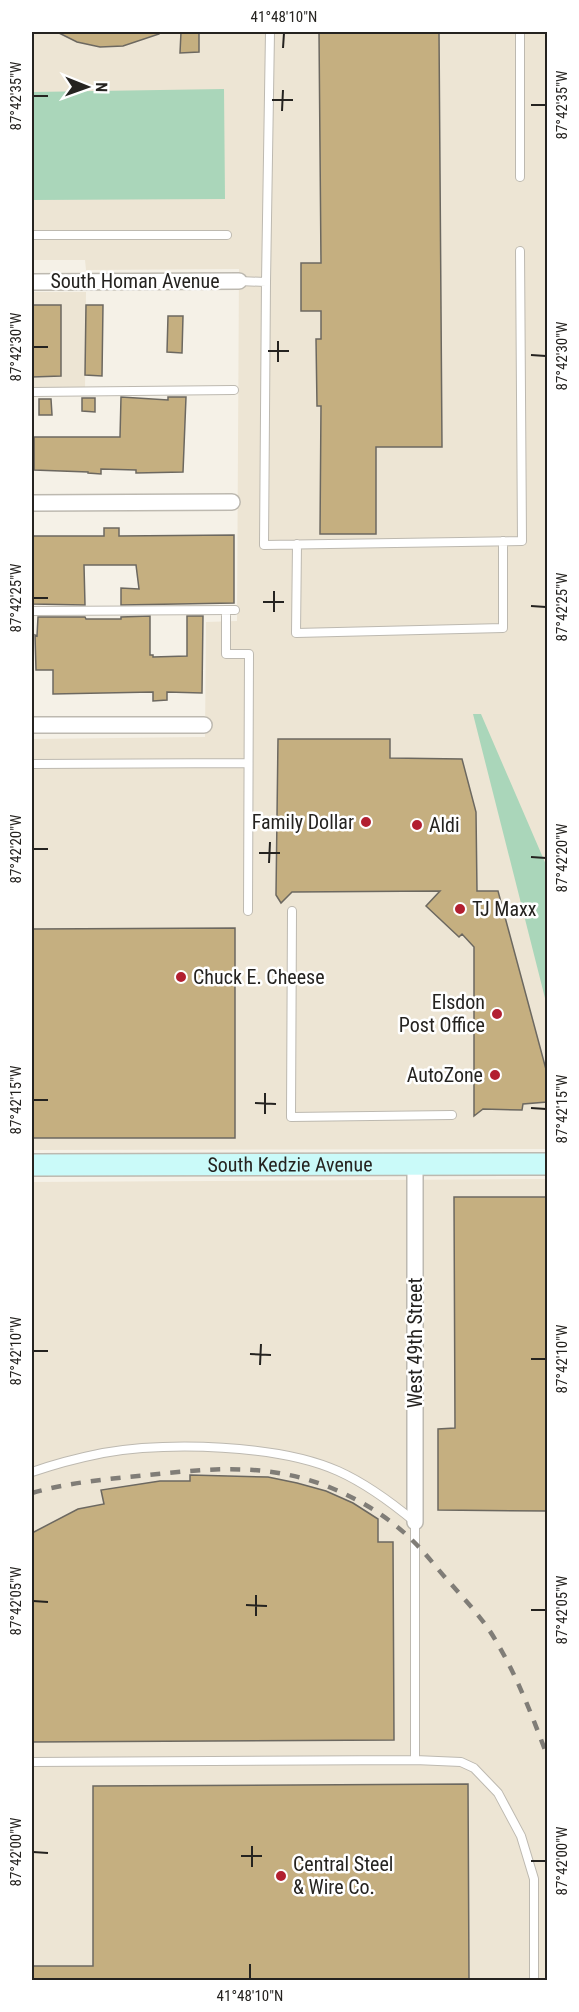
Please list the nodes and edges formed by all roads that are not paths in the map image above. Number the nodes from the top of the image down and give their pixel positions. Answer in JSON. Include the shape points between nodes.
{"nodes":[{"id":1,"x":270,"y":32,"type":"edge"},
{"id":2,"x":520,"y":32,"type":"edge"},
{"id":3,"x":520,"y":177,"type":"dead end"},
{"id":4,"x":32,"y":235,"type":"edge"},
{"id":5,"x":227,"y":235,"type":"dead end"},
{"id":6,"x":520,"y":251,"type":"dead end"},
{"id":7,"x":239,"y":281,"type":"joint"},
{"id":8,"x":32,"y":282,"type":"edge"},
{"id":9,"x":266,"y":282,"type":"junction"},
{"id":10,"x":234,"y":390,"type":"dead end"},
{"id":11,"x":32,"y":392,"type":"edge"},
{"id":12,"x":232,"y":502,"type":"dead end"},
{"id":13,"x":32,"y":503,"type":"edge"},
{"id":14,"x":503,"y":541,"type":"junction"},
{"id":15,"x":297,"y":544,"type":"junction"},
{"id":16,"x":32,"y":611,"type":"edge"},
{"id":17,"x":32,"y":725,"type":"edge"},
{"id":18,"x":204,"y":725,"type":"dead end"},
{"id":19,"x":248,"y":763,"type":"junction"},
{"id":20,"x":32,"y":764,"type":"edge"},
{"id":21,"x":248,"y":911,"type":"dead end"},
{"id":22,"x":292,"y":911,"type":"dead end"},
{"id":23,"x":452,"y":1115,"type":"dead end"},
{"id":24,"x":415,"y":1164,"type":"junction"},
{"id":25,"x":548,"y":1164,"type":"edge"},
{"id":26,"x":32,"y":1165,"type":"edge"},
{"id":27,"x":32,"y":1472,"type":"edge"},
{"id":28,"x":414,"y":1522,"type":"junction"},
{"id":29,"x":416,"y":1760,"type":"junction"},
{"id":30,"x":32,"y":1762,"type":"edge"},
{"id":31,"x":534,"y":1980,"type":"edge"}],
"edges":[{"from":1,"to":9,"type":"lane"},
{"from":2,"to":3,"type":"lane"},
{"from":4,"to":5,"type":"lane"},
{"from":6,"to":14,"type":"lane","via":[[522,541]]},
{"from":7,"to":8,"type":"street","name":"South Homan Avenue"},
{"from":7,"to":9,"type":"lane"},
{"from":9,"to":15,"type":"lane","via":[[264,544]]},
{"from":10,"to":11,"type":"lane"},
{"from":12,"to":13,"type":"street"},
{"from":14,"to":15,"type":"lane"},
{"from":14,"to":15,"type":"lane","via":[[503,628],[296,633]]},
{"from":16,"to":19,"type":"lane","via":[[231,610],[226,654],[249,654]]},
{"from":17,"to":18,"type":"street"},
{"from":19,"to":20,"type":"lane"},
{"from":19,"to":21,"type":"lane"},
{"from":22,"to":23,"type":"lane","via":[[291,1117]]},
{"from":24,"to":25,"type":"main road","name":"South Kedzie Avenue"},
{"from":24,"to":26,"type":"main road","name":"South Kedzie Avenue"},
{"from":24,"to":28,"type":"street","name":"West 49th Street"},
{"from":27,"to":28,"type":"lane","via":[[104,1453],[146,1449],[270,1452],[336,1470],[392,1503]]},
{"from":28,"to":29,"type":"lane"},
{"from":29,"to":30,"type":"lane"},
{"from":29,"to":31,"type":"lane","via":[[461,1762],[474,1768],[498,1793],[521,1836],[534,1879]]}]}
